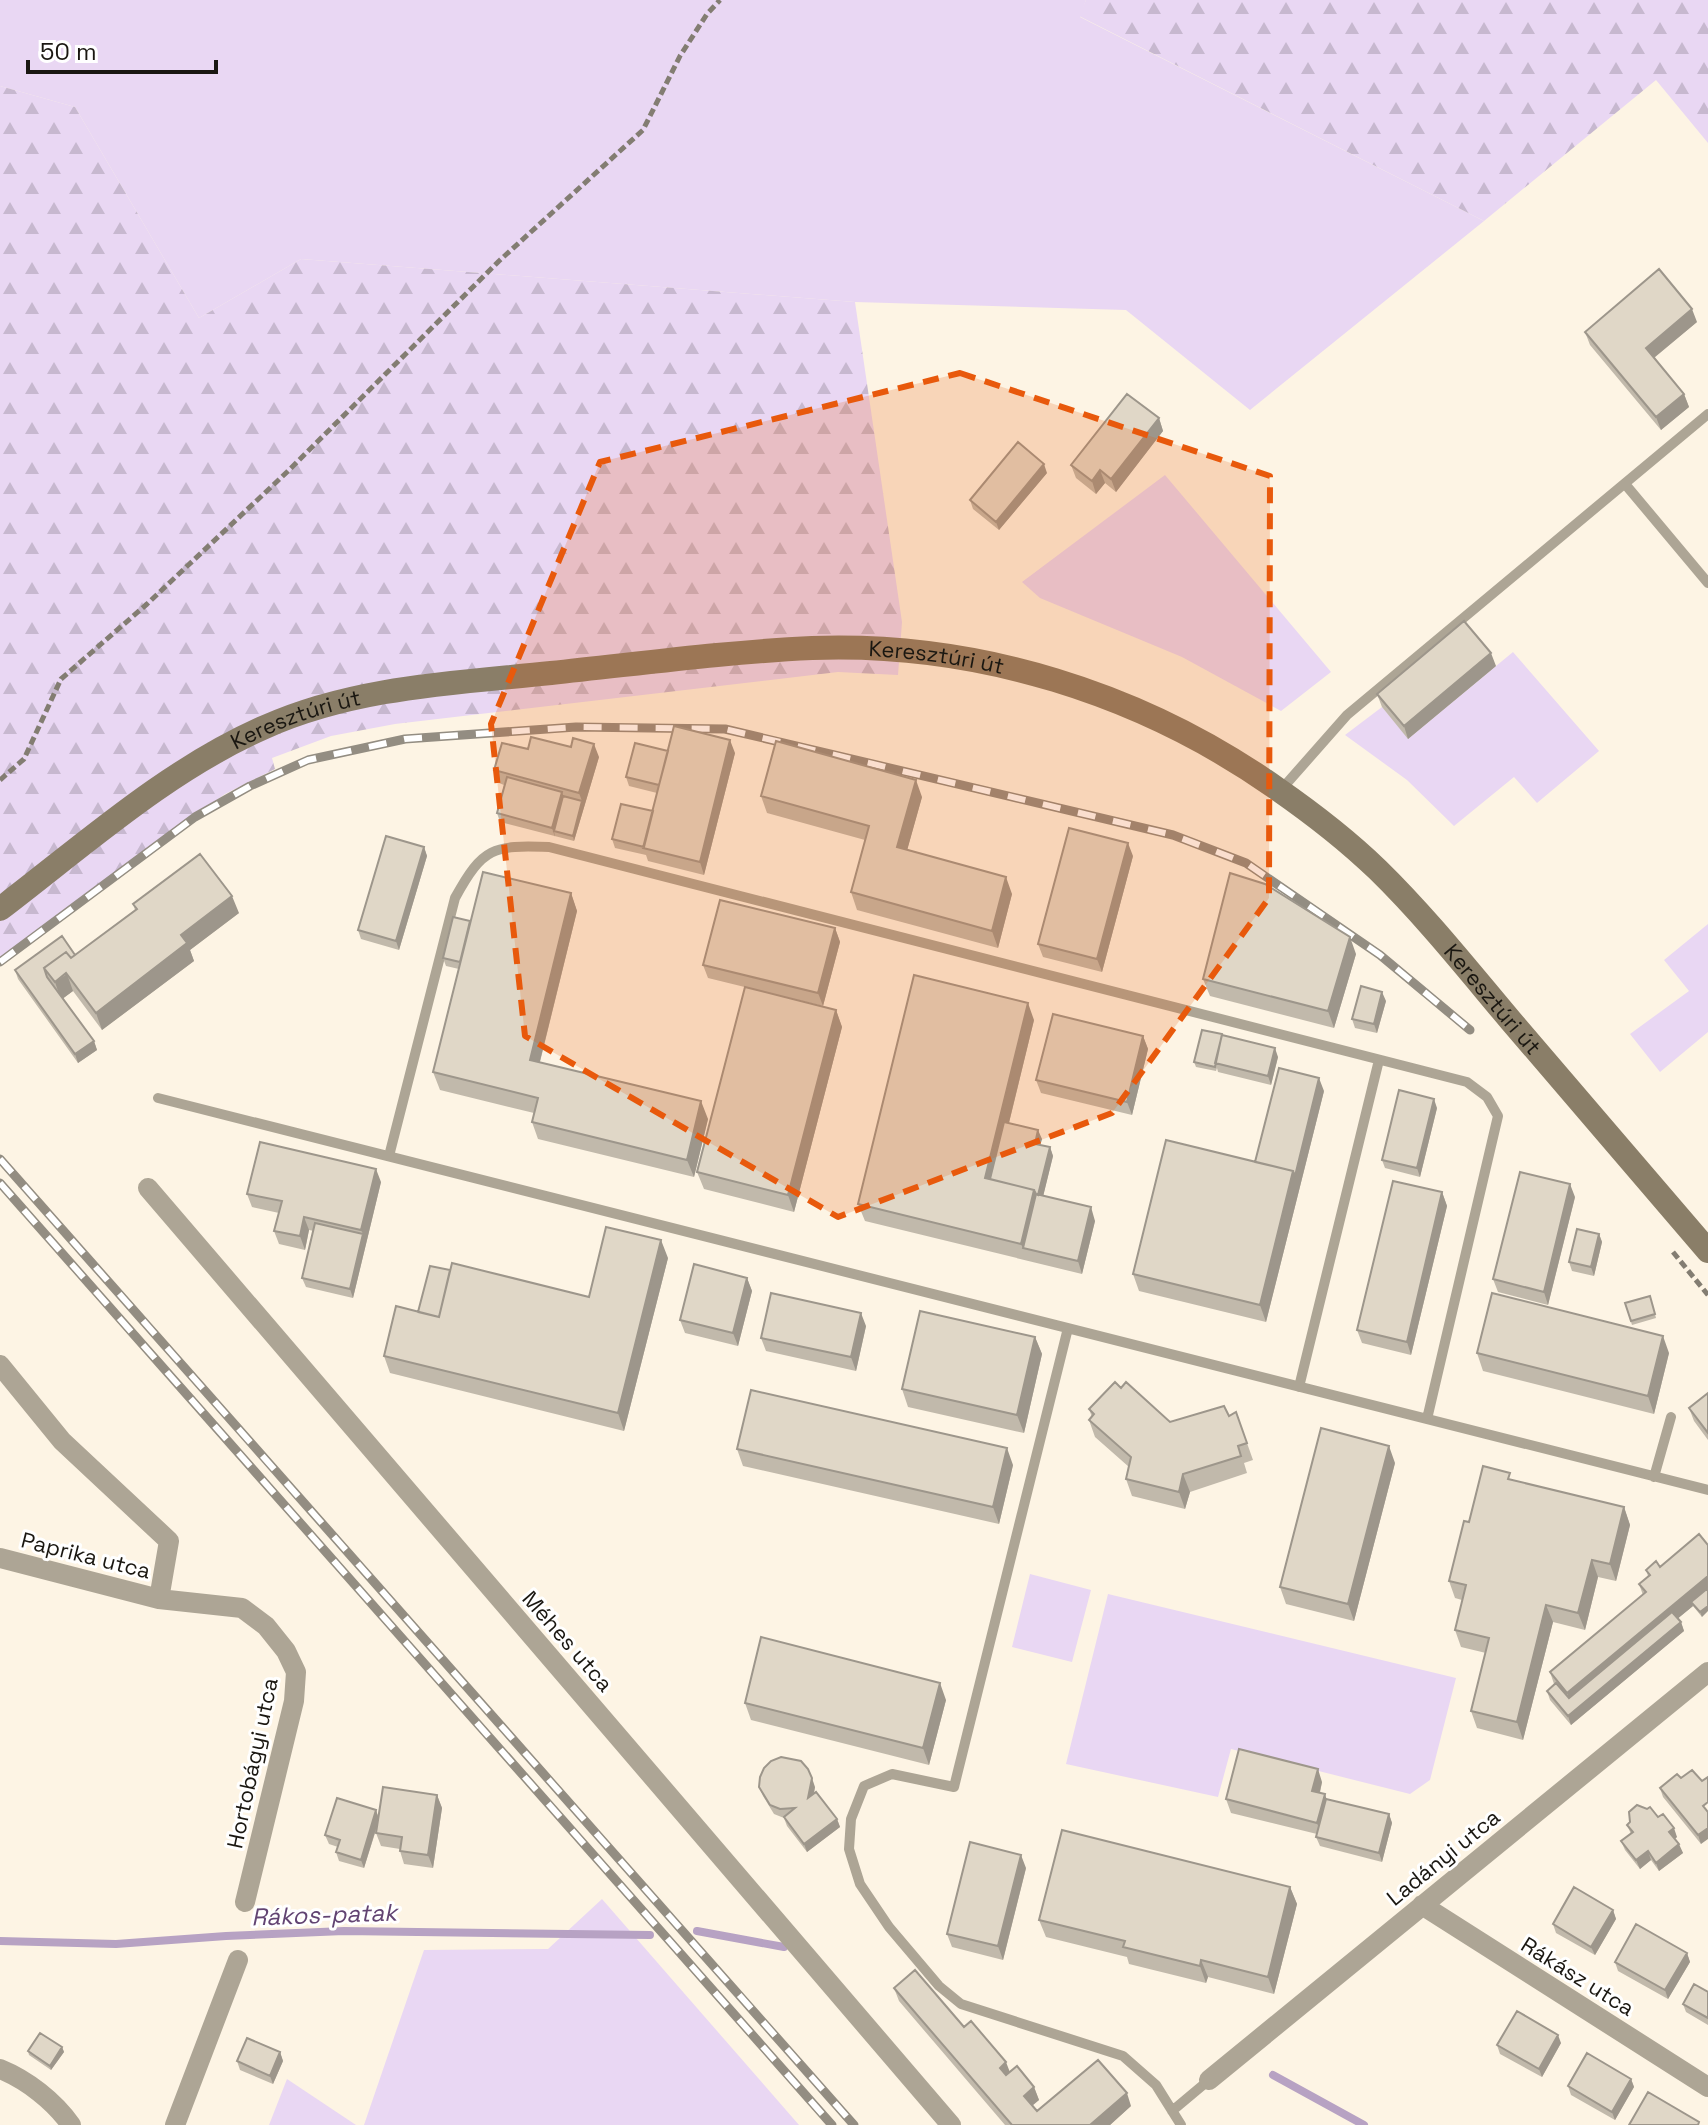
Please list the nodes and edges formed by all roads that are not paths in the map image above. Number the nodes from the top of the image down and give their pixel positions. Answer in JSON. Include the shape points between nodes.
{"nodes":[{"id":1,"x":1708,"y":414,"type":"edge"},
{"id":2,"x":1625,"y":484,"type":"junction"},
{"id":3,"x":1708,"y":583,"type":"edge"},
{"id":4,"x":1280,"y":791,"type":"junction"},
{"id":5,"x":0,"y":909,"type":"edge"},
{"id":6,"x":1379,"y":1060,"type":"junction"},
{"id":7,"x":158,"y":1098,"type":"dead end"},
{"id":8,"x":389,"y":1156,"type":"junction"},
{"id":9,"x":148,"y":1188,"type":"dead end"},
{"id":10,"x":1708,"y":1251,"type":"edge"},
{"id":11,"x":1068,"y":1328,"type":"junction"},
{"id":12,"x":0,"y":1365,"type":"edge"},
{"id":13,"x":1299,"y":1387,"type":"junction"},
{"id":14,"x":1671,"y":1417,"type":"dead end"},
{"id":15,"x":1427,"y":1419,"type":"junction"},
{"id":16,"x":1654,"y":1477,"type":"junction"},
{"id":17,"x":1708,"y":1490,"type":"edge"},
{"id":18,"x":0,"y":1558,"type":"edge"},
{"id":19,"x":159,"y":1599,"type":"junction"},
{"id":20,"x":1708,"y":1672,"type":"edge"},
{"id":21,"x":245,"y":1902,"type":"dead end"},
{"id":22,"x":1422,"y":1905,"type":"junction"},
{"id":23,"x":238,"y":1960,"type":"dead end"},
{"id":24,"x":0,"y":2069,"type":"edge"},
{"id":25,"x":1209,"y":2080,"type":"joint"},
{"id":26,"x":1708,"y":2087,"type":"edge"},
{"id":27,"x":1172,"y":2111,"type":"junction"},
{"id":28,"x":71,"y":2125,"type":"edge"},
{"id":29,"x":175,"y":2125,"type":"edge"},
{"id":30,"x":951,"y":2125,"type":"edge"},
{"id":31,"x":1181,"y":2125,"type":"edge"}],
"edges":[{"from":1,"to":2,"type":"lane"},
{"from":2,"to":3,"type":"lane"},
{"from":2,"to":4,"type":"lane","via":[[1347,715]]},
{"from":4,"to":5,"type":"main road","name":"Keresztúri út","via":[[1230,757],[1151,716],[1060,680],[977,660],[893,650],[733,654],[425,686],[358,698],[264,727],[158,788]]},
{"from":4,"to":10,"type":"main road","name":"Keresztúri út","via":[[1380,872]]},
{"from":6,"to":8,"type":"lane","via":[[549,847],[510,846],[487,853],[455,898]]},
{"from":6,"to":13,"type":"lane"},
{"from":6,"to":15,"type":"lane","via":[[1467,1082],[1487,1097],[1498,1116]]},
{"from":7,"to":8,"type":"lane"},
{"from":8,"to":11,"type":"lane"},
{"from":9,"to":30,"type":"street","name":"Méhes utca"},
{"from":11,"to":13,"type":"lane"},
{"from":11,"to":27,"type":"lane","via":[[954,1787],[892,1774],[864,1786],[851,1819],[849,1849],[860,1884],[889,1927],[961,2004],[1123,2056],[1156,2085]]},
{"from":12,"to":19,"type":"street","via":[[62,1441],[169,1541]]},
{"from":13,"to":15,"type":"lane"},
{"from":14,"to":16,"type":"lane"},
{"from":15,"to":16,"type":"lane"},
{"from":16,"to":17,"type":"lane"},
{"from":18,"to":19,"type":"street","name":"Paprika utca"},
{"from":19,"to":21,"type":"street","name":"Hortobágyi utca","via":[[242,1608],[266,1626],[296,1672],[294,1701]]},
{"from":20,"to":22,"type":"street","name":"Ladányi utca"},
{"from":22,"to":25,"type":"street","name":"Ladányi utca"},
{"from":22,"to":26,"type":"street","name":"Rákász utca"},
{"from":23,"to":29,"type":"street"},
{"from":24,"to":28,"type":"street","via":[[18,2076]]},
{"from":25,"to":27,"type":"lane"},
{"from":27,"to":31,"type":"lane"}]}
